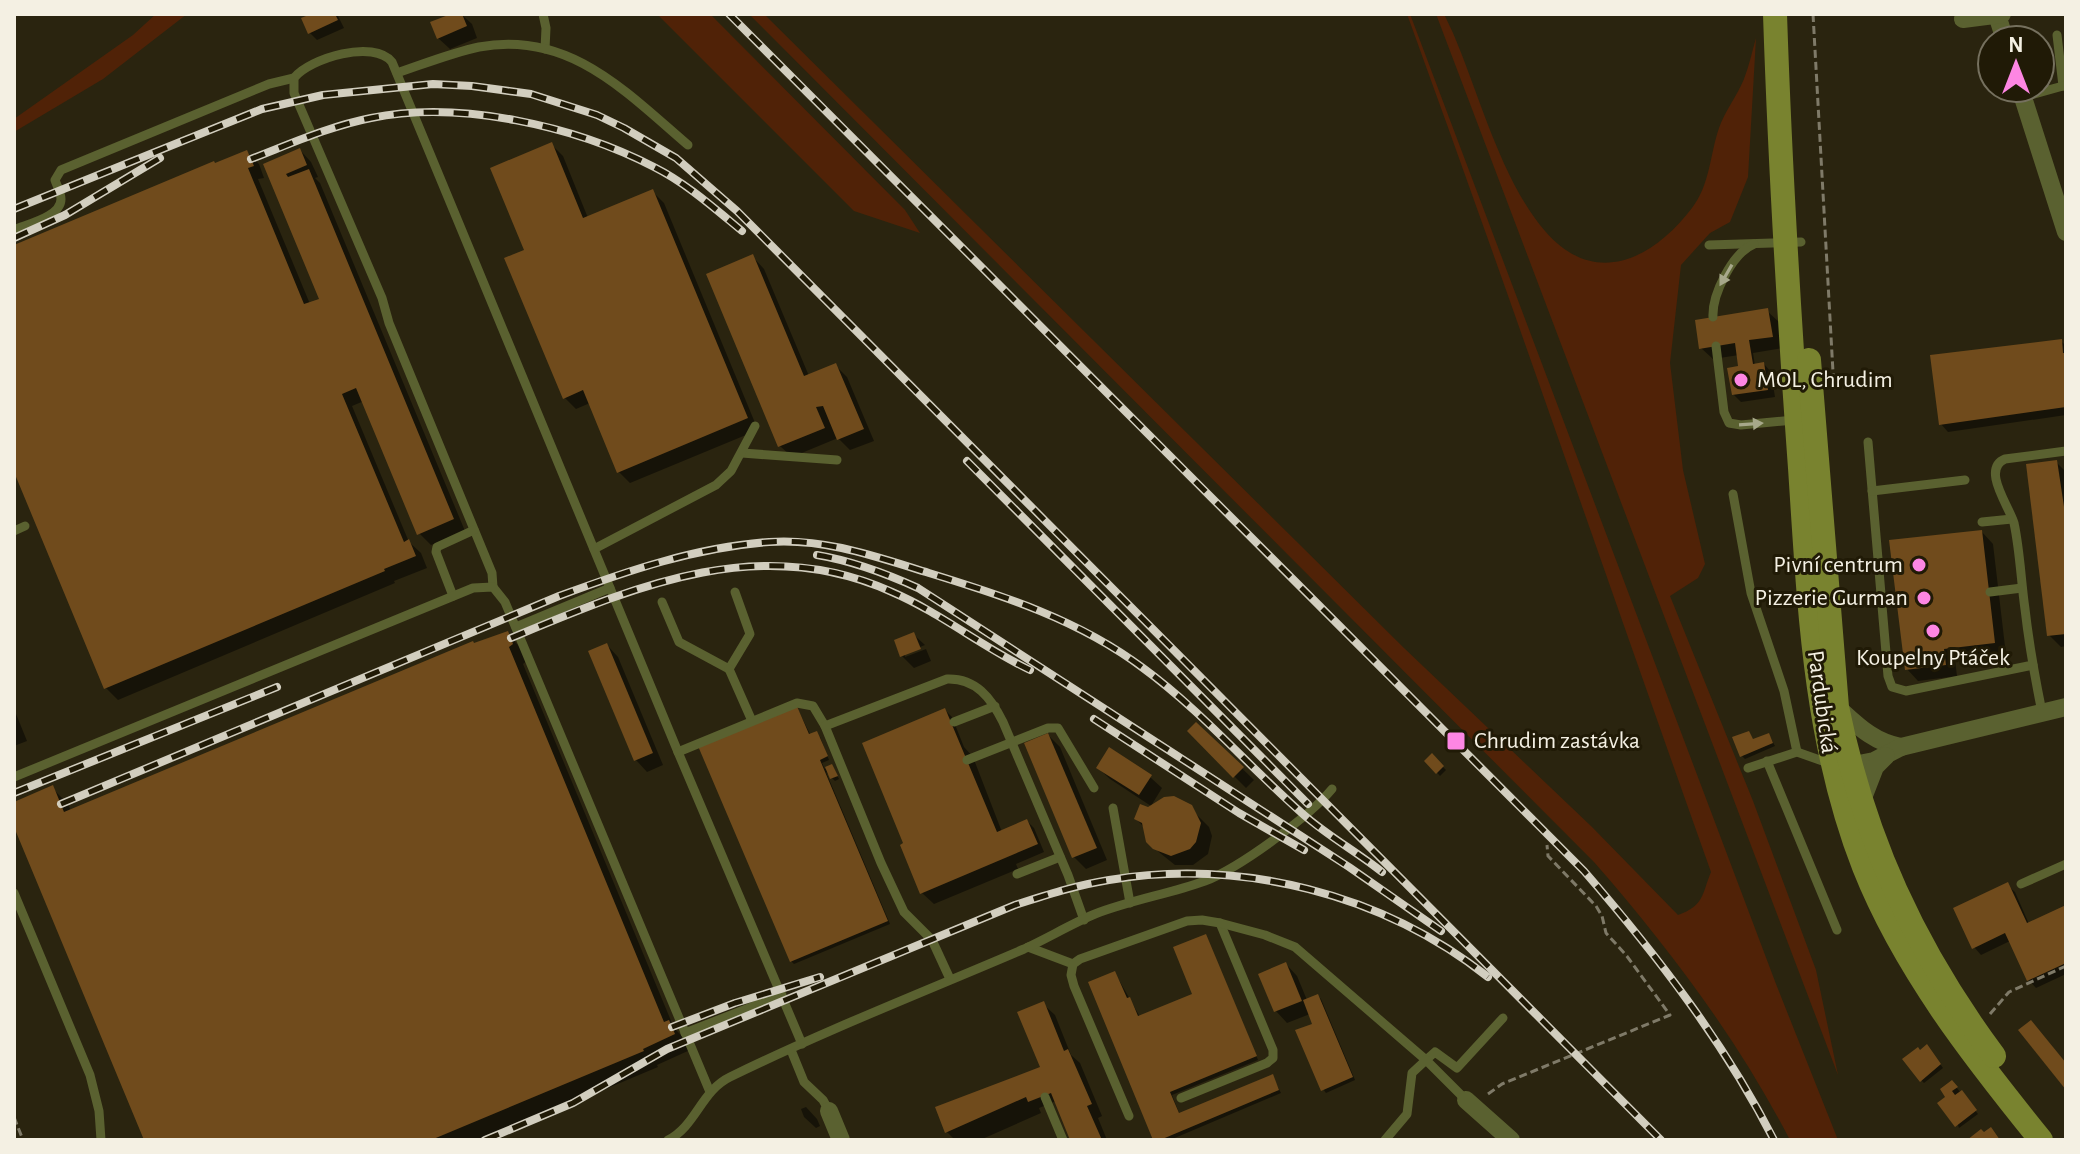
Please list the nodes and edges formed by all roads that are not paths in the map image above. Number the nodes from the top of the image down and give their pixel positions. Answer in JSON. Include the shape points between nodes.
{"nodes":[{"id":1,"x":543,"y":14,"type":"edge"},
{"id":2,"x":1775,"y":14,"type":"edge"},
{"id":3,"x":1787,"y":14,"type":"edge"},
{"id":4,"x":2057,"y":35,"type":"dead end"},
{"id":5,"x":545,"y":49,"type":"junction"},
{"id":6,"x":397,"y":73,"type":"junction"},
{"id":7,"x":294,"y":78,"type":"junction"},
{"id":8,"x":2064,"y":86,"type":"edge"},
{"id":9,"x":2025,"y":104,"type":"edge"},
{"id":10,"x":688,"y":145,"type":"dead end"},
{"id":11,"x":2061,"y":201,"type":"edge"},
{"id":12,"x":14,"y":230,"type":"edge"},
{"id":13,"x":2066,"y":232,"type":"edge"},
{"id":14,"x":1792,"y":242,"type":"junction"},
{"id":15,"x":1757,"y":243,"type":"junction"},
{"id":16,"x":1709,"y":245,"type":"dead end"},
{"id":17,"x":1713,"y":317,"type":"dead end"},
{"id":18,"x":1716,"y":346,"type":"dead end"},
{"id":19,"x":1805,"y":417,"type":"junction"},
{"id":20,"x":755,"y":426,"type":"dead end"},
{"id":21,"x":1868,"y":442,"type":"dead end"},
{"id":22,"x":2066,"y":451,"type":"edge"},
{"id":23,"x":742,"y":453,"type":"junction"},
{"id":24,"x":837,"y":460,"type":"dead end"},
{"id":25,"x":1965,"y":480,"type":"dead end"},
{"id":26,"x":1872,"y":491,"type":"junction"},
{"id":27,"x":1733,"y":494,"type":"dead end"},
{"id":28,"x":2012,"y":519,"type":"junction"},
{"id":29,"x":1982,"y":522,"type":"dead end"},
{"id":30,"x":25,"y":526,"type":"dead end"},
{"id":31,"x":474,"y":530,"type":"junction"},
{"id":32,"x":14,"y":531,"type":"edge"},
{"id":33,"x":594,"y":549,"type":"junction"},
{"id":34,"x":493,"y":587,"type":"junction"},
{"id":35,"x":610,"y":588,"type":"junction"},
{"id":36,"x":2022,"y":588,"type":"junction"},
{"id":37,"x":735,"y":592,"type":"dead end"},
{"id":38,"x":1990,"y":592,"type":"dead end"},
{"id":39,"x":453,"y":596,"type":"junction"},
{"id":40,"x":662,"y":602,"type":"dead end"},
{"id":41,"x":516,"y":627,"type":"junction"},
{"id":42,"x":2033,"y":665,"type":"junction"},
{"id":43,"x":729,"y":669,"type":"junction"},
{"id":44,"x":995,"y":706,"type":"junction"},
{"id":45,"x":1837,"y":707,"type":"junction"},
{"id":46,"x":2066,"y":707,"type":"edge"},
{"id":47,"x":2042,"y":712,"type":"junction"},
{"id":48,"x":752,"y":721,"type":"junction"},
{"id":49,"x":954,"y":722,"type":"dead end"},
{"id":50,"x":825,"y":726,"type":"junction"},
{"id":51,"x":1012,"y":743,"type":"junction"},
{"id":52,"x":1890,"y":749,"type":"junction"},
{"id":53,"x":678,"y":752,"type":"junction"},
{"id":54,"x":1797,"y":752,"type":"junction"},
{"id":55,"x":967,"y":760,"type":"dead end"},
{"id":56,"x":1767,"y":761,"type":"junction"},
{"id":57,"x":1840,"y":762,"type":"junction"},
{"id":58,"x":1748,"y":768,"type":"dead end"},
{"id":59,"x":14,"y":777,"type":"edge"},
{"id":60,"x":1094,"y":788,"type":"dead end"},
{"id":61,"x":1332,"y":789,"type":"dead end"},
{"id":62,"x":1861,"y":803,"type":"junction"},
{"id":63,"x":1113,"y":808,"type":"dead end"},
{"id":64,"x":1060,"y":857,"type":"junction"},
{"id":65,"x":2066,"y":864,"type":"edge"},
{"id":66,"x":1017,"y":874,"type":"dead end"},
{"id":67,"x":2021,"y":884,"type":"dead end"},
{"id":68,"x":14,"y":893,"type":"edge"},
{"id":69,"x":1130,"y":903,"type":"junction"},
{"id":70,"x":1084,"y":920,"type":"junction"},
{"id":71,"x":1220,"y":923,"type":"junction"},
{"id":72,"x":1837,"y":930,"type":"dead end"},
{"id":73,"x":1028,"y":947,"type":"junction"},
{"id":74,"x":1073,"y":964,"type":"junction"},
{"id":75,"x":950,"y":979,"type":"junction"},
{"id":76,"x":782,"y":995,"type":"junction"},
{"id":77,"x":1503,"y":1018,"type":"dead end"},
{"id":78,"x":685,"y":1033,"type":"junction"},
{"id":79,"x":802,"y":1044,"type":"junction"},
{"id":80,"x":791,"y":1050,"type":"junction"},
{"id":81,"x":1426,"y":1060,"type":"junction"},
{"id":82,"x":710,"y":1092,"type":"junction"},
{"id":83,"x":1045,"y":1097,"type":"dead end"},
{"id":84,"x":1181,"y":1098,"type":"dead end"},
{"id":85,"x":1469,"y":1102,"type":"joint"},
{"id":86,"x":829,"y":1111,"type":"joint"},
{"id":87,"x":1129,"y":1116,"type":"dead end"},
{"id":88,"x":2049,"y":1138,"type":"edge"},
{"id":89,"x":101,"y":1140,"type":"edge"},
{"id":90,"x":668,"y":1140,"type":"edge"},
{"id":91,"x":841,"y":1140,"type":"edge"},
{"id":92,"x":1063,"y":1140,"type":"edge"},
{"id":93,"x":1385,"y":1140,"type":"edge"},
{"id":94,"x":1511,"y":1140,"type":"edge"}],
"edges":[{"from":1,"to":5,"type":"lane"},
{"from":2,"to":14,"type":"main road","name":"Pardubická"},
{"from":3,"to":14,"type":"main road","name":"Pardubická"},
{"from":4,"to":8,"type":"lane"},
{"from":5,"to":6,"type":"lane","via":[[481,47]]},
{"from":5,"to":10,"type":"lane","via":[[598,70]]},
{"from":6,"to":7,"type":"lane","via":[[388,56],[362,50],[307,66]]},
{"from":6,"to":33,"type":"lane"},
{"from":7,"to":12,"type":"lane","via":[[61,170],[55,180],[59,207]]},
{"from":7,"to":31,"type":"lane","via":[[294,93]]},
{"from":9,"to":11,"type":"street"},
{"from":11,"to":13,"type":"street"},
{"from":14,"to":15,"type":"lane"},
{"from":14,"to":19,"type":"main road","name":"Pardubická"},
{"from":15,"to":16,"type":"lane"},
{"from":15,"to":17,"type":"lane","one_way":true,"via":[[1737,257],[1715,295]]},
{"from":18,"to":19,"type":"lane","one_way":true,"via":[[1729,423]]},
{"from":19,"to":45,"type":"main road","name":"Pardubická"},
{"from":19,"to":57,"type":"main road","name":"Pardubická","via":[[1813,647],[1821,712]]},
{"from":20,"to":23,"type":"lane"},
{"from":21,"to":26,"type":"lane"},
{"from":22,"to":28,"type":"lane","via":[[1996,463],[1996,478]]},
{"from":23,"to":24,"type":"lane"},
{"from":23,"to":33,"type":"lane","via":[[716,485]]},
{"from":25,"to":26,"type":"lane"},
{"from":26,"to":42,"type":"lane","via":[[1892,687],[1906,691]]},
{"from":27,"to":54,"type":"lane","via":[[1751,593],[1784,691]]},
{"from":28,"to":29,"type":"lane"},
{"from":28,"to":36,"type":"lane"},
{"from":30,"to":32,"type":"lane"},
{"from":31,"to":34,"type":"lane"},
{"from":31,"to":39,"type":"lane","via":[[437,547]]},
{"from":33,"to":35,"type":"lane"},
{"from":34,"to":39,"type":"lane"},
{"from":34,"to":41,"type":"lane"},
{"from":35,"to":41,"type":"lane"},
{"from":35,"to":53,"type":"lane"},
{"from":36,"to":38,"type":"lane"},
{"from":36,"to":42,"type":"lane"},
{"from":37,"to":43,"type":"lane","via":[[750,634]]},
{"from":39,"to":59,"type":"lane"},
{"from":40,"to":43,"type":"lane","via":[[679,642]]},
{"from":41,"to":78,"type":"lane"},
{"from":42,"to":47,"type":"lane"},
{"from":43,"to":48,"type":"lane"},
{"from":44,"to":49,"type":"lane"},
{"from":44,"to":50,"type":"lane","via":[[974,685],[947,679]]},
{"from":44,"to":51,"type":"lane"},
{"from":45,"to":52,"type":"street"},
{"from":45,"to":57,"type":"main road","name":"Pardubická"},
{"from":46,"to":47,"type":"street"},
{"from":47,"to":52,"type":"street"},
{"from":48,"to":50,"type":"lane","via":[[803,702],[817,709]]},
{"from":48,"to":53,"type":"lane"},
{"from":50,"to":75,"type":"lane","via":[[904,912],[932,940]]},
{"from":51,"to":55,"type":"lane"},
{"from":51,"to":60,"type":"lane","via":[[1058,728]]},
{"from":51,"to":64,"type":"lane"},
{"from":52,"to":57,"type":"street","via":[[1858,749]]},
{"from":52,"to":62,"type":"street","via":[[1875,767]]},
{"from":53,"to":76,"type":"lane"},
{"from":54,"to":56,"type":"lane"},
{"from":54,"to":57,"type":"lane"},
{"from":56,"to":58,"type":"lane"},
{"from":56,"to":72,"type":"lane"},
{"from":57,"to":62,"type":"main road","name":"Pardubická"},
{"from":57,"to":88,"type":"main road","name":"Pardubická","via":[[1863,865],[1899,938],[1960,1036]]},
{"from":61,"to":69,"type":"lane","via":[[1306,817],[1219,875]]},
{"from":62,"to":88,"type":"main road","name":"Pardubická","via":[[1909,922]]},
{"from":63,"to":69,"type":"lane"},
{"from":64,"to":66,"type":"lane"},
{"from":64,"to":70,"type":"lane"},
{"from":65,"to":67,"type":"lane"},
{"from":68,"to":89,"type":"lane","via":[[90,1075]]},
{"from":69,"to":70,"type":"lane"},
{"from":70,"to":73,"type":"lane"},
{"from":71,"to":74,"type":"lane","via":[[1187,921]]},
{"from":71,"to":81,"type":"lane","via":[[1295,947]]},
{"from":71,"to":84,"type":"lane","via":[[1273,1058]]},
{"from":73,"to":74,"type":"lane"},
{"from":73,"to":75,"type":"lane"},
{"from":74,"to":87,"type":"lane","via":[[1074,986]]},
{"from":75,"to":79,"type":"lane"},
{"from":76,"to":78,"type":"lane"},
{"from":76,"to":79,"type":"lane"},
{"from":77,"to":81,"type":"lane","via":[[1457,1068],[1435,1052]]},
{"from":78,"to":82,"type":"lane"},
{"from":79,"to":80,"type":"lane"},
{"from":80,"to":82,"type":"lane"},
{"from":80,"to":86,"type":"lane","via":[[804,1082]]},
{"from":81,"to":85,"type":"lane"},
{"from":81,"to":93,"type":"lane","via":[[1410,1078],[1407,1114]]},
{"from":82,"to":90,"type":"lane","via":[[686,1128]]},
{"from":83,"to":92,"type":"lane"},
{"from":85,"to":94,"type":"street"},
{"from":86,"to":91,"type":"street"}]}
